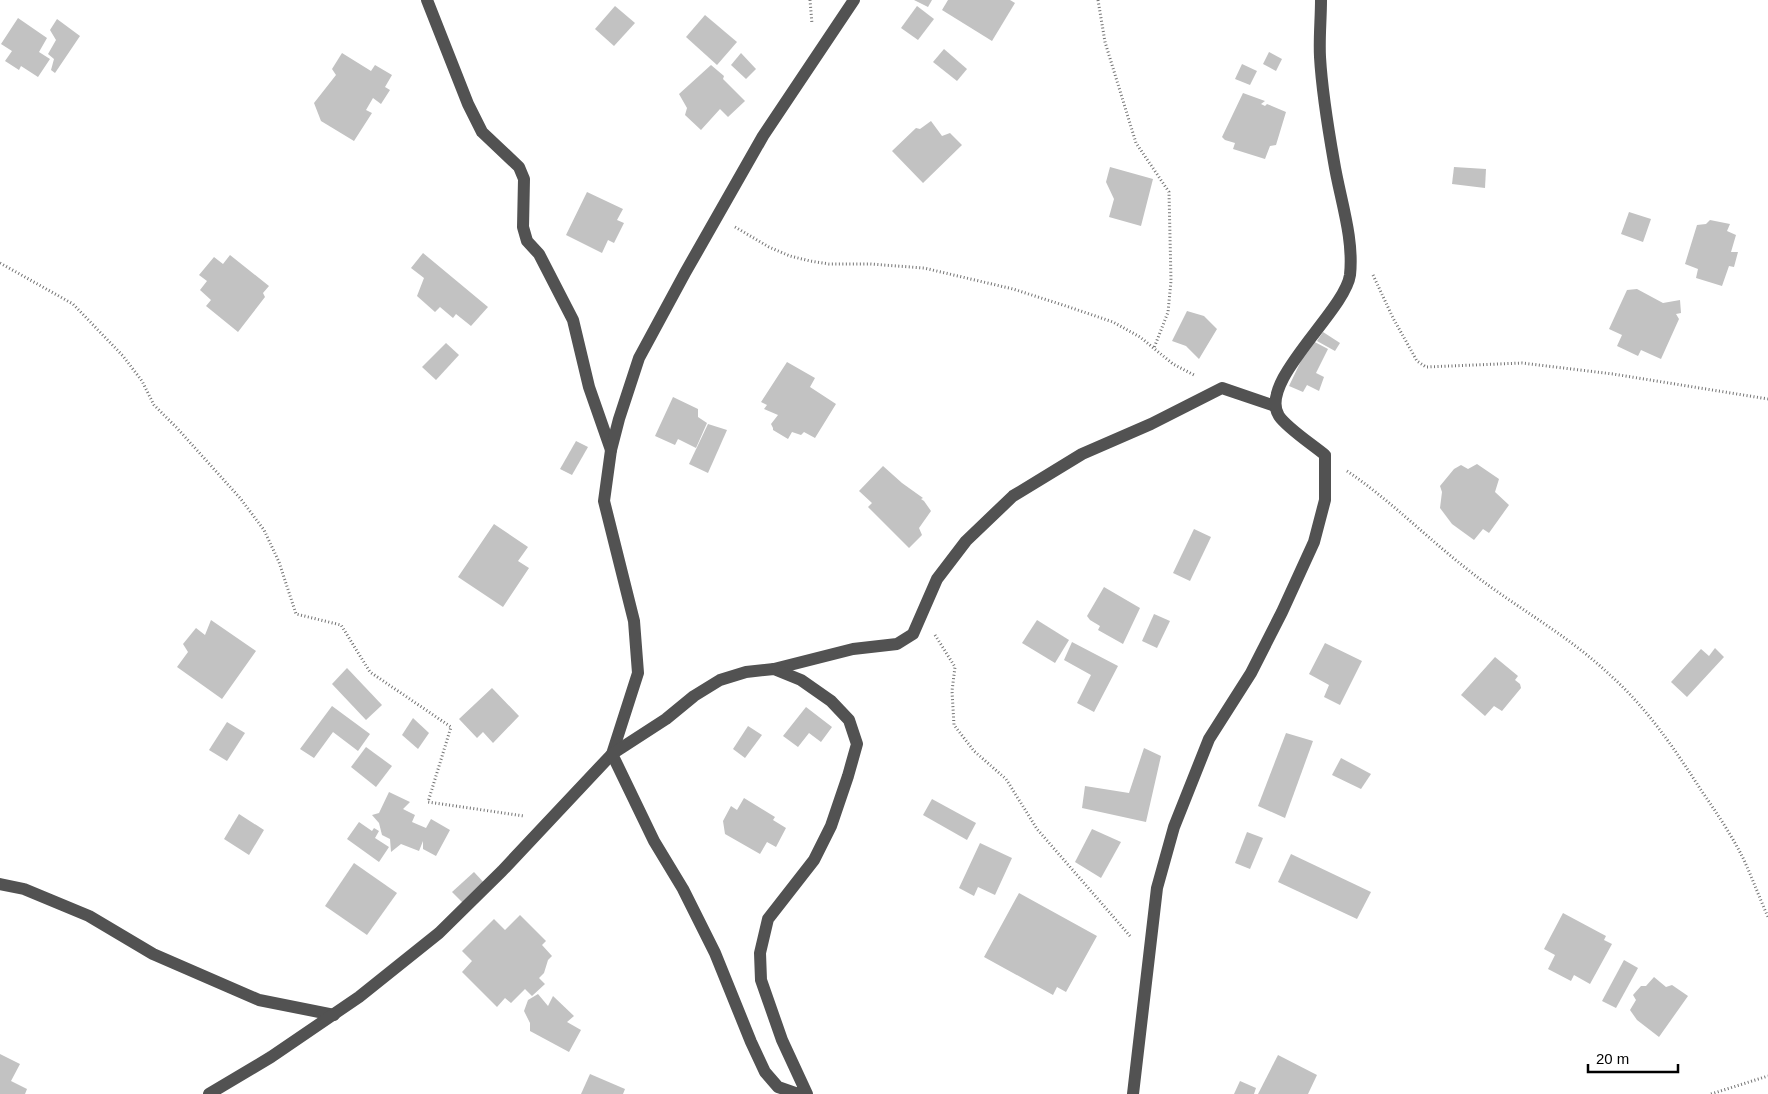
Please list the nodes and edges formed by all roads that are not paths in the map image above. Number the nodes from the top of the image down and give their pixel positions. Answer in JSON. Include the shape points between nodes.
{"nodes":[{"id":1,"x":427,"y":0,"type":"edge"},
{"id":2,"x":854,"y":0,"type":"edge"},
{"id":3,"x":1321,"y":0,"type":"edge"},
{"id":4,"x":1275,"y":406,"type":"junction"},
{"id":5,"x":611,"y":450,"type":"junction"},
{"id":6,"x":774,"y":669,"type":"junction"},
{"id":7,"x":612,"y":754,"type":"junction"},
{"id":8,"x":0,"y":884,"type":"edge"},
{"id":9,"x":334,"y":1014,"type":"junction"},
{"id":10,"x":210,"y":1094,"type":"edge"},
{"id":11,"x":798,"y":1094,"type":"edge"},
{"id":12,"x":807,"y":1094,"type":"edge"},
{"id":13,"x":1133,"y":1094,"type":"edge"}],
"edges":[{"from":1,"to":5,"type":"street","via":[[482,132],[519,167],[524,179],[523,227],[527,241],[539,254],[573,320],[589,387]]},
{"from":2,"to":5,"type":"street","via":[[763,136],[684,273],[639,358]]},
{"from":3,"to":4,"type":"street","via":[[1320,57],[1334,164],[1348,232],[1350,277],[1332,311],[1304,345],[1281,383]]},
{"from":4,"to":6,"type":"street","via":[[1222,388],[1082,454],[1013,496],[966,540],[937,579],[913,634],[897,644],[853,649]]},
{"from":4,"to":13,"type":"street","via":[[1279,416],[1325,455],[1324,500],[1314,542],[1282,612],[1251,673],[1209,739],[1174,827],[1157,888]]},
{"from":5,"to":7,"type":"street","via":[[604,501],[634,621],[638,673]]},
{"from":6,"to":7,"type":"street","via":[[746,672],[720,680]]},
{"from":6,"to":12,"type":"street","via":[[801,680],[831,701],[849,720],[857,744],[831,826],[814,860],[768,919],[760,953],[761,980],[782,1040]]},
{"from":7,"to":9,"type":"street","via":[[439,933]]},
{"from":7,"to":11,"type":"street","via":[[654,841],[683,888],[715,953],[765,1072],[778,1087]]},
{"from":8,"to":9,"type":"street","via":[[24,889],[89,916],[153,954],[259,1000]]},
{"from":9,"to":10,"type":"street"}]}
